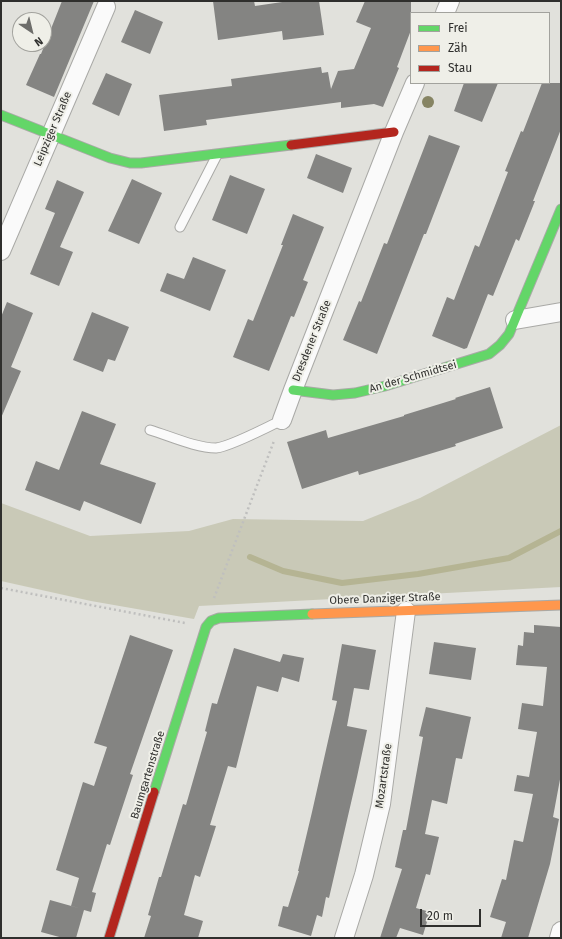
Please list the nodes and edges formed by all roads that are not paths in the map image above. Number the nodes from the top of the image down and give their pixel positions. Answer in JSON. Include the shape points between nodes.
{"nodes":[{"id":1,"x":450,"y":1,"type":"edge"},
{"id":2,"x":106,"y":7,"type":"dead end"},
{"id":3,"x":445,"y":12,"type":"edge"},
{"id":4,"x":415,"y":84,"type":"edge"},
{"id":5,"x":1,"y":116,"type":"edge"},
{"id":6,"x":394,"y":132,"type":"junction"},
{"id":7,"x":51,"y":134,"type":"junction"},
{"id":8,"x":217,"y":154,"type":"junction"},
{"id":9,"x":561,"y":209,"type":"edge"},
{"id":10,"x":180,"y":227,"type":"dead end"},
{"id":11,"x":1,"y":251,"type":"edge"},
{"id":12,"x":561,"y":312,"type":"edge"},
{"id":13,"x":514,"y":320,"type":"junction"},
{"id":14,"x":293,"y":390,"type":"junction"},
{"id":15,"x":282,"y":420,"type":"joint"},
{"id":16,"x":150,"y":430,"type":"dead end"},
{"id":17,"x":561,"y":605,"type":"edge"},
{"id":18,"x":406,"y":611,"type":"junction"},
{"id":19,"x":209,"y":624,"type":"joint"},
{"id":20,"x":561,"y":931,"type":"edge"},
{"id":21,"x":109,"y":938,"type":"edge"},
{"id":22,"x":344,"y":938,"type":"edge"},
{"id":23,"x":559,"y":938,"type":"edge"}],
"edges":[{"from":1,"to":3,"type":"street"},
{"from":2,"to":7,"type":"street","name":"Leipziger Straße"},
{"from":4,"to":6,"type":"street","name":"Dresdener Straße"},
{"from":5,"to":7,"type":"street"},
{"from":6,"to":8,"type":"street"},
{"from":6,"to":14,"type":"street","name":"Dresdener Straße"},
{"from":7,"to":8,"type":"street","via":[[110,158],[130,163]]},
{"from":7,"to":11,"type":"street","name":"Leipziger Straße"},
{"from":8,"to":10,"type":"lane"},
{"from":9,"to":13,"type":"street","name":"An der Schmidtsei"},
{"from":12,"to":13,"type":"street"},
{"from":13,"to":14,"type":"street","name":"An der Schmidtsei","via":[[509,334],[500,345],[489,354],[474,359],[355,393],[333,395]]},
{"from":14,"to":15,"type":"street","name":"Dresdener Straße"},
{"from":15,"to":16,"type":"lane","via":[[218,448],[201,446]]},
{"from":17,"to":18,"type":"street","name":"Obere Danziger Straße"},
{"from":18,"to":19,"type":"street","name":"Obere Danziger Straße","via":[[219,618]]},
{"from":18,"to":22,"type":"street","name":"Mozartstraße","via":[[381,804],[364,875]]},
{"from":19,"to":21,"type":"street","name":"Baumgartenstraße"},
{"from":20,"to":23,"type":"street"}]}
